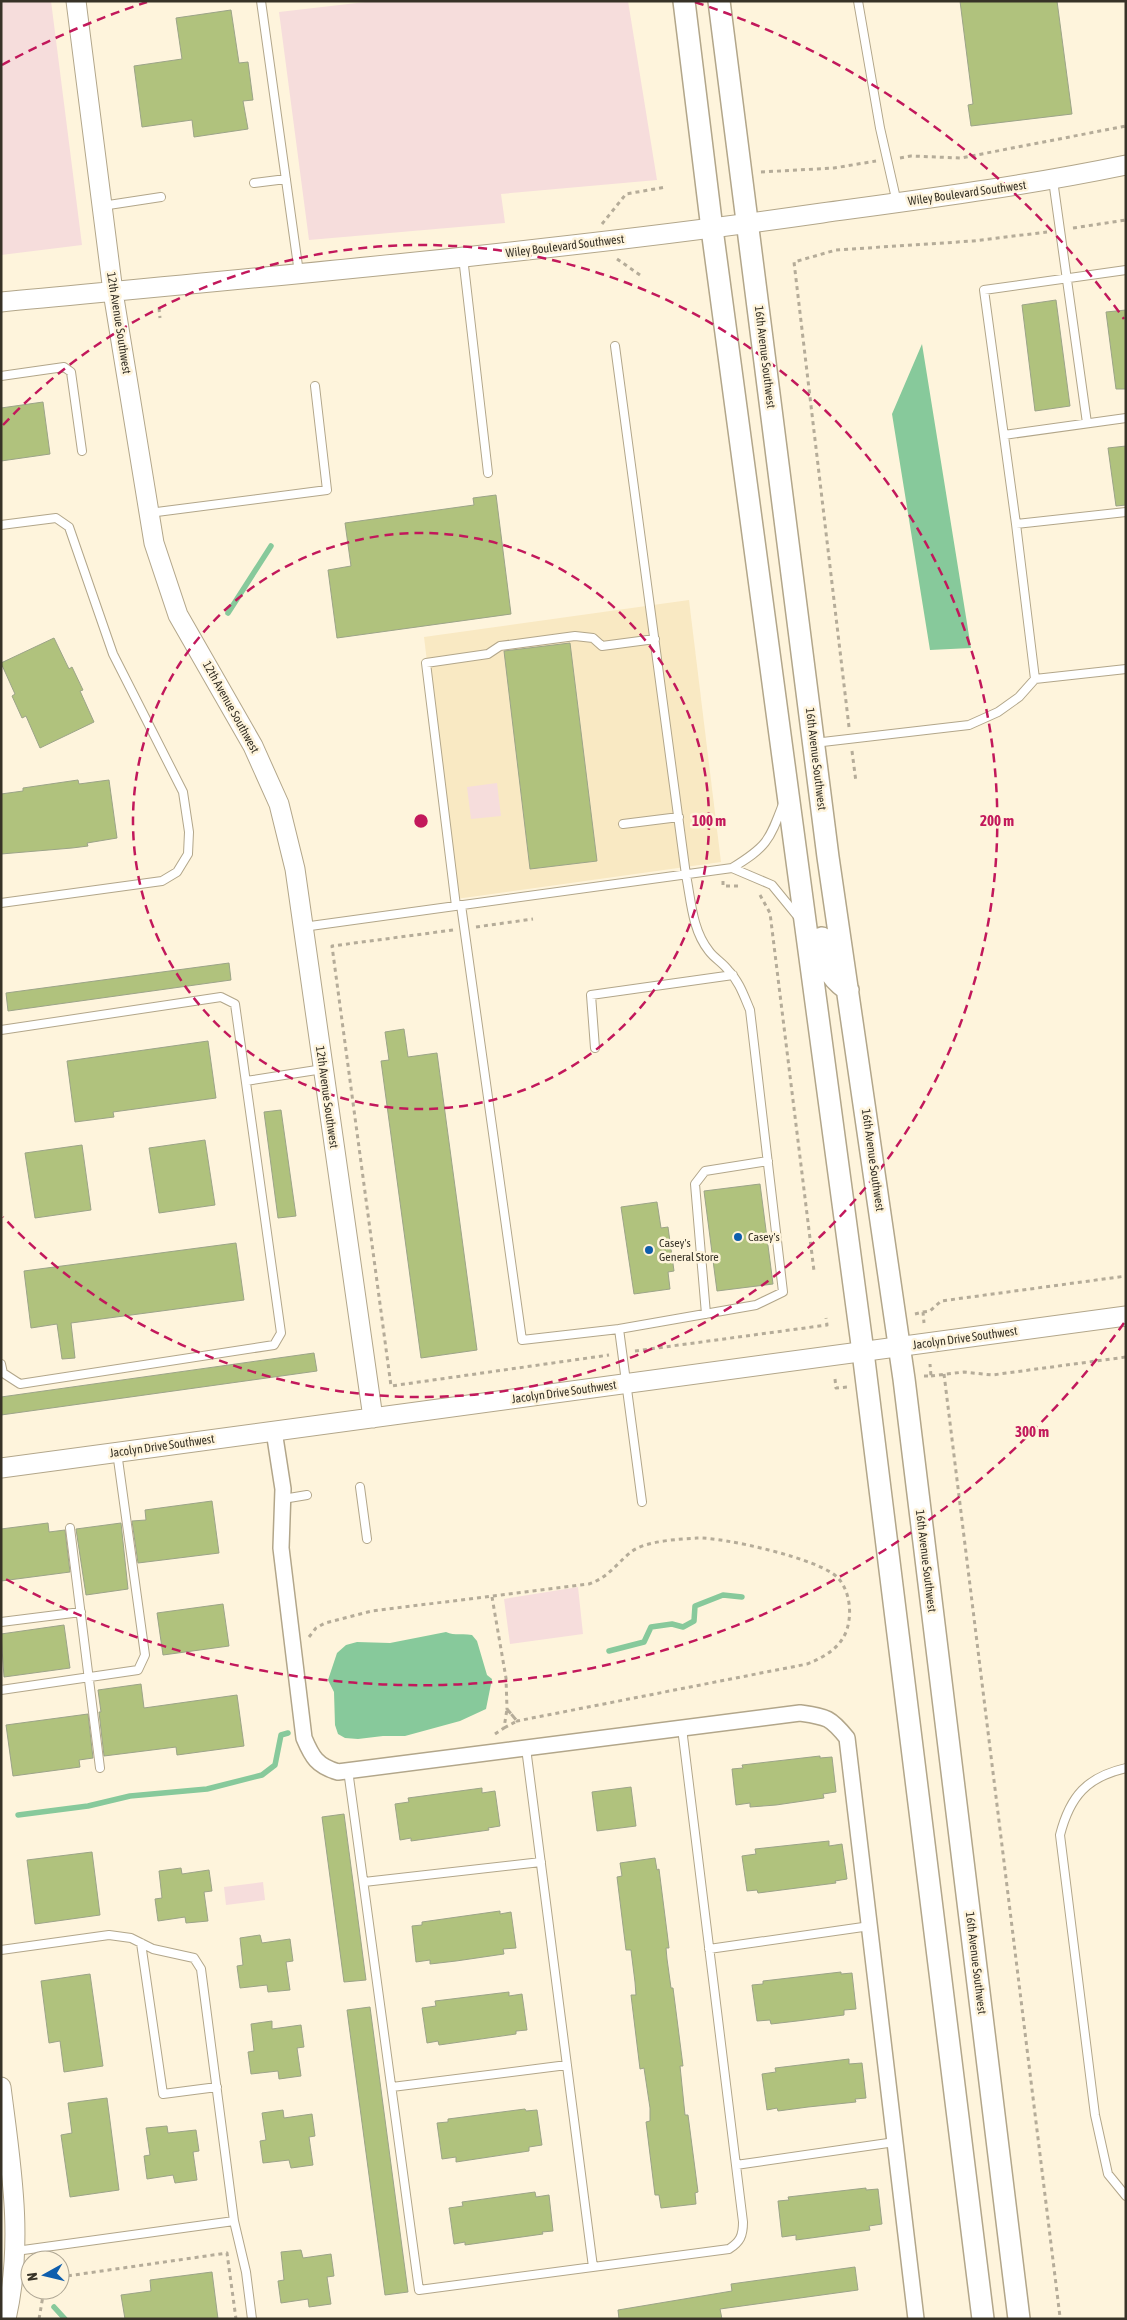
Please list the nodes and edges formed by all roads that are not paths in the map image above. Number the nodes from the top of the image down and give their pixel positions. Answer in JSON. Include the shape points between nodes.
{"nodes":[{"id":1,"x":76,"y":1,"type":"edge"},
{"id":2,"x":261,"y":1,"type":"edge"},
{"id":3,"x":684,"y":1,"type":"edge"},
{"id":4,"x":719,"y":1,"type":"edge"},
{"id":5,"x":858,"y":1,"type":"edge"},
{"id":6,"x":1126,"y":164,"type":"edge"},
{"id":7,"x":286,"y":179,"type":"junction"},
{"id":8,"x":1053,"y":180,"type":"junction"},
{"id":9,"x":254,"y":183,"type":"dead end"},
{"id":10,"x":161,"y":197,"type":"dead end"},
{"id":11,"x":897,"y":203,"type":"junction"},
{"id":12,"x":102,"y":206,"type":"junction"},
{"id":13,"x":748,"y":224,"type":"junction"},
{"id":14,"x":712,"y":229,"type":"junction"},
{"id":15,"x":463,"y":257,"type":"junction"},
{"id":16,"x":1126,"y":270,"type":"edge"},
{"id":17,"x":299,"y":273,"type":"junction"},
{"id":18,"x":1066,"y":278,"type":"junction"},
{"id":19,"x":113,"y":292,"type":"junction"},
{"id":20,"x":1,"y":302,"type":"edge"},
{"id":21,"x":615,"y":346,"type":"dead end"},
{"id":22,"x":1,"y":376,"type":"edge"},
{"id":23,"x":315,"y":386,"type":"dead end"},
{"id":24,"x":1126,"y":418,"type":"edge"},
{"id":25,"x":1087,"y":423,"type":"junction"},
{"id":26,"x":1004,"y":434,"type":"junction"},
{"id":27,"x":82,"y":451,"type":"dead end"},
{"id":28,"x":488,"y":473,"type":"dead end"},
{"id":29,"x":1126,"y":512,"type":"edge"},
{"id":30,"x":149,"y":513,"type":"junction"},
{"id":31,"x":1016,"y":524,"type":"junction"},
{"id":32,"x":1,"y":525,"type":"edge"},
{"id":33,"x":655,"y":639,"type":"junction"},
{"id":34,"x":1126,"y":669,"type":"edge"},
{"id":35,"x":1035,"y":680,"type":"junction"},
{"id":36,"x":814,"y":743,"type":"junction"},
{"id":37,"x":788,"y":792,"type":"junction"},
{"id":38,"x":679,"y":817,"type":"junction"},
{"id":39,"x":624,"y":824,"type":"dead end"},
{"id":40,"x":794,"y":843,"type":"junction"},
{"id":41,"x":732,"y":868,"type":"junction"},
{"id":42,"x":686,"y":875,"type":"junction"},
{"id":43,"x":1,"y":903,"type":"edge"},
{"id":44,"x":459,"y":906,"type":"junction"},
{"id":45,"x":806,"y":926,"type":"junction"},
{"id":46,"x":303,"y":927,"type":"junction"},
{"id":47,"x":733,"y":975,"type":"junction"},
{"id":48,"x":848,"y":990,"type":"junction"},
{"id":49,"x":1,"y":1030,"type":"edge"},
{"id":50,"x":595,"y":1048,"type":"dead end"},
{"id":51,"x":323,"y":1069,"type":"junction"},
{"id":52,"x":246,"y":1081,"type":"junction"},
{"id":53,"x":768,"y":1161,"type":"junction"},
{"id":54,"x":706,"y":1314,"type":"junction"},
{"id":55,"x":1126,"y":1316,"type":"edge"},
{"id":56,"x":619,"y":1329,"type":"junction"},
{"id":57,"x":900,"y":1347,"type":"junction"},
{"id":58,"x":863,"y":1352,"type":"junction"},
{"id":59,"x":1,"y":1364,"type":"edge"},
{"id":60,"x":626,"y":1384,"type":"junction"},
{"id":61,"x":373,"y":1418,"type":"junction"},
{"id":62,"x":274,"y":1431,"type":"junction"},
{"id":63,"x":117,"y":1452,"type":"junction"},
{"id":64,"x":1,"y":1468,"type":"edge"},
{"id":65,"x":360,"y":1487,"type":"dead end"},
{"id":66,"x":307,"y":1495,"type":"dead end"},
{"id":67,"x":283,"y":1499,"type":"junction"},
{"id":68,"x":642,"y":1502,"type":"dead end"},
{"id":69,"x":70,"y":1528,"type":"dead end"},
{"id":70,"x":367,"y":1539,"type":"dead end"},
{"id":71,"x":81,"y":1612,"type":"junction"},
{"id":72,"x":1,"y":1622,"type":"edge"},
{"id":73,"x":90,"y":1677,"type":"junction"},
{"id":74,"x":1,"y":1690,"type":"edge"},
{"id":75,"x":682,"y":1728,"type":"junction"},
{"id":76,"x":526,"y":1748,"type":"junction"},
{"id":77,"x":100,"y":1768,"type":"dead end"},
{"id":78,"x":1126,"y":1768,"type":"edge"},
{"id":79,"x":348,"y":1770,"type":"junction"},
{"id":80,"x":541,"y":1862,"type":"junction"},
{"id":81,"x":364,"y":1882,"type":"junction"},
{"id":82,"x":870,"y":1926,"type":"junction"},
{"id":83,"x":141,"y":1943,"type":"junction"},
{"id":84,"x":709,"y":1949,"type":"junction"},
{"id":85,"x":1,"y":1950,"type":"edge"},
{"id":86,"x":567,"y":2064,"type":"junction"},
{"id":87,"x":1,"y":2087,"type":"edge"},
{"id":88,"x":217,"y":2087,"type":"junction"},
{"id":89,"x":392,"y":2087,"type":"junction"},
{"id":90,"x":4,"y":2131,"type":"edge"},
{"id":91,"x":895,"y":2142,"type":"junction"},
{"id":92,"x":736,"y":2165,"type":"junction"},
{"id":93,"x":1126,"y":2196,"type":"edge"},
{"id":94,"x":234,"y":2221,"type":"junction"},
{"id":95,"x":16,"y":2251,"type":"junction"},
{"id":96,"x":593,"y":2267,"type":"junction"},
{"id":97,"x":6,"y":2319,"type":"edge"},
{"id":98,"x":252,"y":2319,"type":"edge"},
{"id":99,"x":916,"y":2319,"type":"edge"},
{"id":100,"x":983,"y":2319,"type":"edge"},
{"id":101,"x":1019,"y":2319,"type":"edge"}],
"edges":[{"from":1,"to":12,"type":"street","name":"12th Avenue Southwest"},
{"from":2,"to":7,"type":"lane"},
{"from":3,"to":14,"type":"main road"},
{"from":4,"to":13,"type":"main road","name":"16th Avenue Southwest"},
{"from":5,"to":11,"type":"lane"},
{"from":6,"to":8,"type":"street","name":"Wiley Boulevard Southwest"},
{"from":7,"to":9,"type":"lane"},
{"from":7,"to":17,"type":"lane"},
{"from":8,"to":11,"type":"street","name":"Wiley Boulevard Southwest"},
{"from":8,"to":18,"type":"lane"},
{"from":10,"to":12,"type":"lane"},
{"from":11,"to":13,"type":"street","name":"Wiley Boulevard Southwest"},
{"from":12,"to":19,"type":"street","name":"12th Avenue Southwest"},
{"from":13,"to":14,"type":"street","name":"Wiley Boulevard Southwest"},
{"from":13,"to":36,"type":"main road","name":"16th Avenue Southwest"},
{"from":14,"to":15,"type":"street","name":"Wiley Boulevard Southwest"},
{"from":14,"to":37,"type":"main road"},
{"from":15,"to":17,"type":"street","name":"Wiley Boulevard Southwest"},
{"from":15,"to":28,"type":"lane"},
{"from":16,"to":18,"type":"lane"},
{"from":17,"to":19,"type":"street","name":"Wiley Boulevard Southwest"},
{"from":18,"to":25,"type":"lane"},
{"from":18,"to":26,"type":"lane","via":[[984,290]]},
{"from":19,"to":20,"type":"street","name":"Wiley Boulevard Southwest"},
{"from":19,"to":30,"type":"street","name":"12th Avenue Southwest"},
{"from":21,"to":33,"type":"lane"},
{"from":22,"to":27,"type":"lane","via":[[64,367],[71,372]]},
{"from":23,"to":30,"type":"lane","via":[[327,492]]},
{"from":24,"to":25,"type":"lane"},
{"from":25,"to":26,"type":"lane"},
{"from":26,"to":31,"type":"lane"},
{"from":29,"to":31,"type":"lane"},
{"from":30,"to":46,"type":"street","name":"12th Avenue Southwest","via":[[154,543],[178,615],[253,746],[279,804],[295,869]]},
{"from":31,"to":35,"type":"lane"},
{"from":32,"to":43,"type":"lane","via":[[56,518],[69,527],[113,654],[183,792],[189,832],[188,854],[177,872],[162,880]]},
{"from":33,"to":38,"type":"lane"},
{"from":33,"to":44,"type":"lane","via":[[602,646],[593,638],[575,636],[500,646],[488,654],[426,663]]},
{"from":34,"to":35,"type":"lane"},
{"from":35,"to":36,"type":"lane","via":[[998,712],[969,726]]},
{"from":36,"to":48,"type":"main road","name":"16th Avenue Southwest"},
{"from":37,"to":40,"type":"main road"},
{"from":37,"to":41,"type":"lane","via":[[774,829],[761,850]]},
{"from":38,"to":39,"type":"lane"},
{"from":38,"to":42,"type":"lane"},
{"from":40,"to":45,"type":"main road"},
{"from":40,"to":48,"type":"main road","via":[[804,848],[811,860],[826,966],[835,981]]},
{"from":41,"to":42,"type":"lane"},
{"from":41,"to":45,"type":"lane","via":[[772,885]]},
{"from":42,"to":44,"type":"lane"},
{"from":42,"to":47,"type":"lane","via":[[695,923],[701,937],[709,952]]},
{"from":44,"to":46,"type":"lane"},
{"from":44,"to":56,"type":"lane","via":[[465,928],[522,1340]]},
{"from":45,"to":58,"type":"main road"},
{"from":46,"to":51,"type":"street","name":"12th Avenue Southwest"},
{"from":47,"to":50,"type":"lane","via":[[591,995]]},
{"from":47,"to":53,"type":"lane","via":[[750,1010]]},
{"from":48,"to":57,"type":"main road","name":"16th Avenue Southwest"},
{"from":49,"to":52,"type":"lane","via":[[221,997],[235,1004]]},
{"from":51,"to":52,"type":"lane"},
{"from":51,"to":61,"type":"street","name":"12th Avenue Southwest"},
{"from":52,"to":59,"type":"lane","via":[[281,1333],[274,1345],[20,1384],[3,1373]]},
{"from":53,"to":54,"type":"lane","via":[[704,1171],[695,1184]]},
{"from":53,"to":54,"type":"lane","via":[[783,1292],[756,1305]]},
{"from":54,"to":56,"type":"lane"},
{"from":55,"to":57,"type":"street","name":"Jacolyn Drive Southwest"},
{"from":56,"to":60,"type":"lane"},
{"from":57,"to":58,"type":"street","name":"Jacolyn Drive Southwest"},
{"from":57,"to":101,"type":"main road","name":"16th Avenue Southwest"},
{"from":58,"to":60,"type":"street","name":"Jacolyn Drive Southwest"},
{"from":58,"to":100,"type":"main road"},
{"from":60,"to":61,"type":"street","name":"Jacolyn Drive Southwest"},
{"from":60,"to":68,"type":"lane"},
{"from":61,"to":62,"type":"street","name":"Jacolyn Drive Southwest"},
{"from":62,"to":63,"type":"street","name":"Jacolyn Drive Southwest"},
{"from":62,"to":67,"type":"street"},
{"from":63,"to":64,"type":"street","name":"Jacolyn Drive Southwest"},
{"from":63,"to":73,"type":"lane","via":[[145,1655],[138,1670]]},
{"from":65,"to":70,"type":"lane"},
{"from":66,"to":67,"type":"lane"},
{"from":67,"to":79,"type":"street","via":[[281,1548],[304,1738],[311,1754],[324,1768],[338,1772]]},
{"from":69,"to":71,"type":"lane"},
{"from":71,"to":72,"type":"lane"},
{"from":71,"to":73,"type":"lane"},
{"from":73,"to":74,"type":"lane"},
{"from":73,"to":77,"type":"lane"},
{"from":75,"to":76,"type":"street"},
{"from":75,"to":82,"type":"street","via":[[800,1714],[834,1722],[847,1738]]},
{"from":75,"to":84,"type":"lane"},
{"from":76,"to":79,"type":"street"},
{"from":76,"to":80,"type":"lane"},
{"from":78,"to":93,"type":"lane","via":[[1104,1773],[1073,1800],[1060,1834],[1095,2115],[1108,2174]]},
{"from":79,"to":81,"type":"lane"},
{"from":80,"to":81,"type":"lane"},
{"from":80,"to":86,"type":"lane"},
{"from":81,"to":89,"type":"lane"},
{"from":82,"to":84,"type":"lane"},
{"from":82,"to":91,"type":"street"},
{"from":83,"to":85,"type":"lane","via":[[109,1935]]},
{"from":83,"to":88,"type":"lane","via":[[153,1949],[194,1958],[201,1969]]},
{"from":83,"to":88,"type":"lane","via":[[163,2094]]},
{"from":84,"to":92,"type":"lane"},
{"from":86,"to":89,"type":"lane"},
{"from":86,"to":96,"type":"lane"},
{"from":87,"to":90,"type":"street"},
{"from":88,"to":94,"type":"lane"},
{"from":89,"to":96,"type":"lane","via":[[419,2290]]},
{"from":90,"to":95,"type":"street","via":[[15,2194]]},
{"from":91,"to":92,"type":"lane"},
{"from":91,"to":99,"type":"street"},
{"from":92,"to":96,"type":"lane","via":[[743,2222],[739,2242],[729,2249]]},
{"from":94,"to":95,"type":"lane"},
{"from":94,"to":98,"type":"lane","via":[[246,2272]]},
{"from":95,"to":97,"type":"street"}]}
